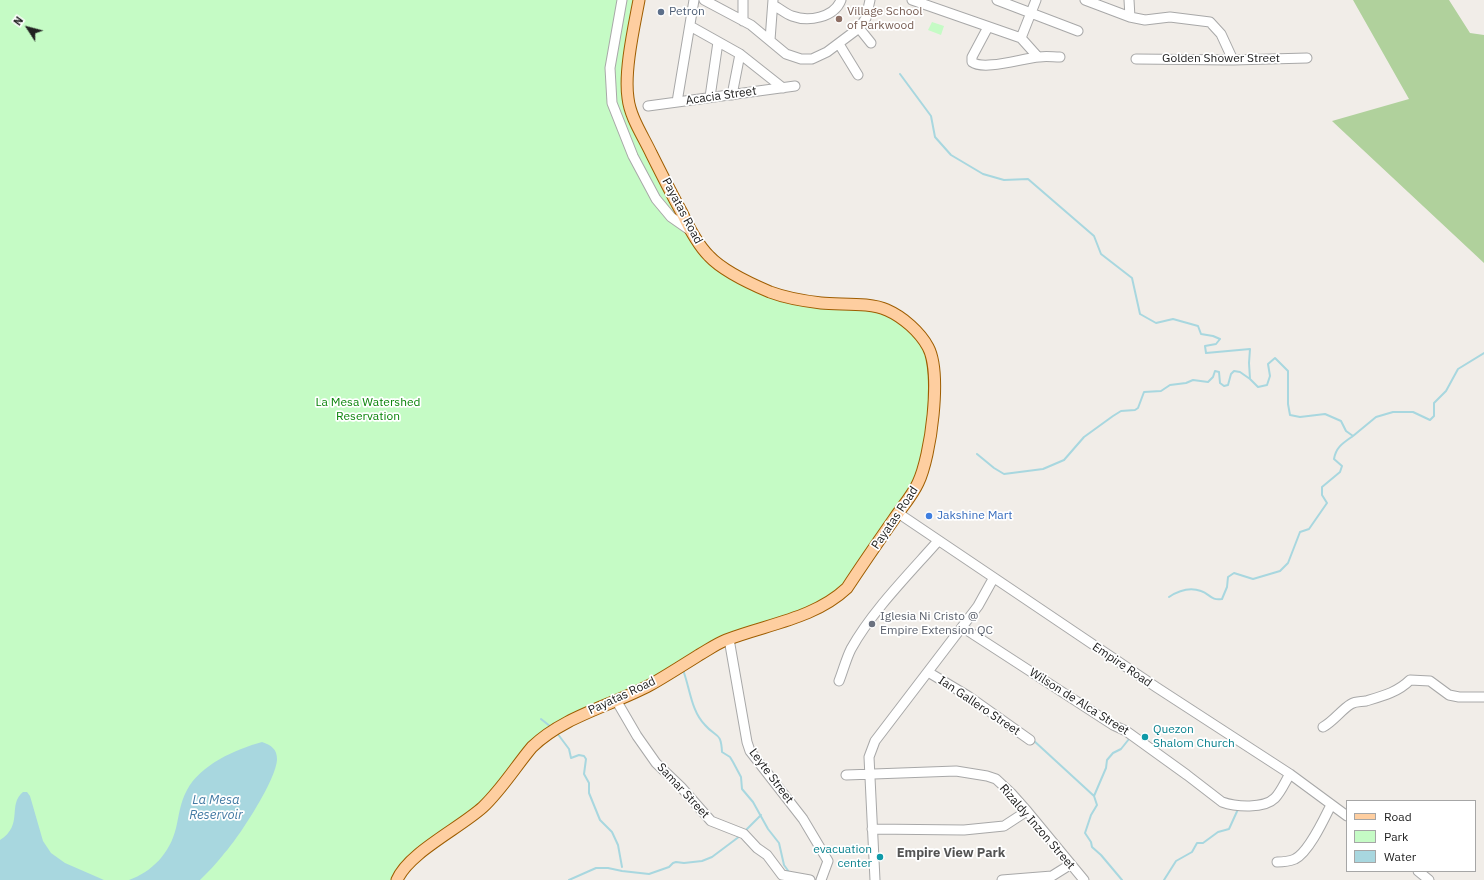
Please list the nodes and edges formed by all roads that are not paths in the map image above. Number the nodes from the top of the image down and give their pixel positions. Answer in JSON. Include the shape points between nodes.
{"nodes":[{"id":1,"x":622,"y":0,"type":"edge"},
{"id":2,"x":639,"y":0,"type":"edge"},
{"id":3,"x":694,"y":0,"type":"edge"},
{"id":4,"x":704,"y":0,"type":"edge"},
{"id":5,"x":743,"y":0,"type":"edge"},
{"id":6,"x":841,"y":0,"type":"edge"},
{"id":7,"x":870,"y":0,"type":"edge"},
{"id":8,"x":912,"y":0,"type":"edge"},
{"id":9,"x":997,"y":0,"type":"edge"},
{"id":10,"x":1036,"y":0,"type":"edge"},
{"id":11,"x":1129,"y":0,"type":"edge"},
{"id":12,"x":1090,"y":1,"type":"edge"},
{"id":13,"x":773,"y":2,"type":"edge"},
{"id":14,"x":1032,"y":13,"type":"junction"},
{"id":15,"x":1130,"y":17,"type":"junction"},
{"id":16,"x":742,"y":20,"type":"junction"},
{"id":17,"x":690,"y":26,"type":"junction"},
{"id":18,"x":988,"y":26,"type":"junction"},
{"id":19,"x":859,"y":28,"type":"junction"},
{"id":20,"x":1078,"y":31,"type":"dead end"},
{"id":21,"x":1021,"y":38,"type":"junction"},
{"id":22,"x":770,"y":40,"type":"junction"},
{"id":23,"x":718,"y":42,"type":"junction"},
{"id":24,"x":871,"y":43,"type":"dead end"},
{"id":25,"x":839,"y":44,"type":"junction"},
{"id":26,"x":740,"y":54,"type":"junction"},
{"id":27,"x":1038,"y":57,"type":"junction"},
{"id":28,"x":1060,"y":57,"type":"dead end"},
{"id":29,"x":1307,"y":58,"type":"dead end"},
{"id":30,"x":1136,"y":59,"type":"dead end"},
{"id":31,"x":1233,"y":60,"type":"junction"},
{"id":32,"x":858,"y":74,"type":"dead end"},
{"id":33,"x":795,"y":86,"type":"dead end"},
{"id":34,"x":783,"y":88,"type":"junction"},
{"id":35,"x":732,"y":95,"type":"junction"},
{"id":36,"x":710,"y":97,"type":"junction"},
{"id":37,"x":677,"y":102,"type":"junction"},
{"id":38,"x":648,"y":106,"type":"dead end"},
{"id":39,"x":691,"y":231,"type":"junction"},
{"id":40,"x":898,"y":513,"type":"junction"},
{"id":41,"x":938,"y":541,"type":"junction"},
{"id":42,"x":993,"y":579,"type":"junction"},
{"id":43,"x":962,"y":627,"type":"junction"},
{"id":44,"x":729,"y":639,"type":"junction"},
{"id":45,"x":928,"y":672,"type":"junction"},
{"id":46,"x":839,"y":681,"type":"dead end"},
{"id":47,"x":1484,"y":697,"type":"edge"},
{"id":48,"x":616,"y":700,"type":"junction"},
{"id":49,"x":1323,"y":728,"type":"dead end"},
{"id":50,"x":1030,"y":740,"type":"dead end"},
{"id":51,"x":869,"y":774,"type":"junction"},
{"id":52,"x":1290,"y":774,"type":"junction"},
{"id":53,"x":846,"y":775,"type":"dead end"},
{"id":54,"x":1331,"y":804,"type":"junction"},
{"id":55,"x":1027,"y":811,"type":"junction"},
{"id":56,"x":1346,"y":815,"type":"edge"},
{"id":57,"x":872,"y":829,"type":"junction"},
{"id":58,"x":1277,"y":862,"type":"dead end"},
{"id":59,"x":1071,"y":865,"type":"junction"},
{"id":60,"x":1419,"y":872,"type":"edge"},
{"id":61,"x":397,"y":880,"type":"edge"},
{"id":62,"x":810,"y":880,"type":"edge"},
{"id":63,"x":821,"y":880,"type":"edge"},
{"id":64,"x":875,"y":880,"type":"edge"},
{"id":65,"x":1002,"y":880,"type":"edge"},
{"id":66,"x":1084,"y":880,"type":"edge"},
{"id":67,"x":1429,"y":880,"type":"edge"}],
"edges":[{"from":1,"to":39,"type":"street","via":[[610,68],[612,103],[633,156],[656,199],[671,217]]},
{"from":2,"to":39,"type":"main road","name":"Payatas Road","via":[[629,66],[628,102]]},
{"from":3,"to":17,"type":"street"},
{"from":4,"to":16,"type":"street"},
{"from":5,"to":16,"type":"street"},
{"from":6,"to":13,"type":"street","via":[[827,15],[815,19],[792,16]]},
{"from":7,"to":19,"type":"street","via":[[866,18]]},
{"from":8,"to":18,"type":"street"},
{"from":9,"to":14,"type":"street"},
{"from":10,"to":14,"type":"street"},
{"from":11,"to":15,"type":"street"},
{"from":12,"to":15,"type":"street"},
{"from":13,"to":22,"type":"street"},
{"from":14,"to":20,"type":"street"},
{"from":14,"to":21,"type":"street"},
{"from":15,"to":31,"type":"street","via":[[1145,20],[1170,17],[1210,22],[1221,34]]},
{"from":16,"to":22,"type":"street"},
{"from":17,"to":23,"type":"street"},
{"from":17,"to":37,"type":"street"},
{"from":18,"to":21,"type":"street"},
{"from":18,"to":27,"type":"street","via":[[972,58],[975,64],[1006,63]]},
{"from":19,"to":24,"type":"street"},
{"from":19,"to":25,"type":"street"},
{"from":21,"to":27,"type":"street"},
{"from":22,"to":25,"type":"street","via":[[786,54],[800,59],[812,59]]},
{"from":23,"to":26,"type":"street"},
{"from":23,"to":36,"type":"street"},
{"from":25,"to":32,"type":"street"},
{"from":26,"to":34,"type":"street"},
{"from":26,"to":35,"type":"street"},
{"from":27,"to":28,"type":"street"},
{"from":29,"to":31,"type":"street","name":"Golden Shower Street"},
{"from":30,"to":31,"type":"street","name":"Golden Shower Street"},
{"from":33,"to":34,"type":"street","name":"Acacia Street"},
{"from":34,"to":35,"type":"street","name":"Acacia Street"},
{"from":35,"to":36,"type":"street","name":"Acacia Street"},
{"from":36,"to":37,"type":"street","name":"Acacia Street"},
{"from":37,"to":38,"type":"street","name":"Acacia Street"},
{"from":39,"to":40,"type":"main road","name":"Payatas Road","via":[[714,262],[762,288],[800,300],[882,308],[902,318],[924,341],[932,360],[934,374],[928,450],[919,482]]},
{"from":40,"to":41,"type":"street","name":"Empire Road"},
{"from":40,"to":44,"type":"main road","name":"Payatas Road","via":[[847,588],[838,597],[807,614]]},
{"from":41,"to":42,"type":"street","name":"Empire Road"},
{"from":41,"to":46,"type":"street","via":[[872,619],[850,651]]},
{"from":42,"to":43,"type":"street","via":[[978,606]]},
{"from":42,"to":52,"type":"street","name":"Empire Road"},
{"from":43,"to":45,"type":"street"},
{"from":43,"to":52,"type":"street","name":"Wilson de Alca Street","via":[[1126,731],[1222,802],[1261,806],[1275,798]]},
{"from":44,"to":48,"type":"main road","name":"Payatas Road","via":[[650,685]]},
{"from":44,"to":63,"type":"street","name":"Leyte Street","via":[[750,751],[803,819],[828,861]]},
{"from":45,"to":50,"type":"street","name":"Ian Gallero Street","via":[[968,696]]},
{"from":45,"to":51,"type":"street","via":[[875,741],[869,757]]},
{"from":47,"to":49,"type":"street","via":[[1459,697],[1449,694],[1430,681],[1410,680],[1395,692],[1350,704]]},
{"from":48,"to":61,"type":"main road","name":"Payatas Road","via":[[576,717],[537,741],[486,804],[413,859]]},
{"from":48,"to":62,"type":"street","name":"Samar Street","via":[[656,763],[711,821],[744,834],[767,855],[782,875]]},
{"from":51,"to":53,"type":"street","name":"Rizaldy Inzon Street"},
{"from":51,"to":55,"type":"street","name":"Rizaldy Inzon Street","via":[[970,772],[996,779]]},
{"from":51,"to":57,"type":"street"},
{"from":52,"to":54,"type":"street","name":"Empire Road"},
{"from":54,"to":56,"type":"street","name":"Empire Road"},
{"from":54,"to":58,"type":"street","via":[[1302,854],[1295,859]]},
{"from":55,"to":57,"type":"street","via":[[1004,826],[964,830]]},
{"from":55,"to":59,"type":"street","name":"Rizaldy Inzon Street"},
{"from":57,"to":64,"type":"street"},
{"from":59,"to":65,"type":"street","via":[[1052,876]]},
{"from":59,"to":66,"type":"street","name":"Rizaldy Inzon Street"},
{"from":60,"to":67,"type":"street"}]}
